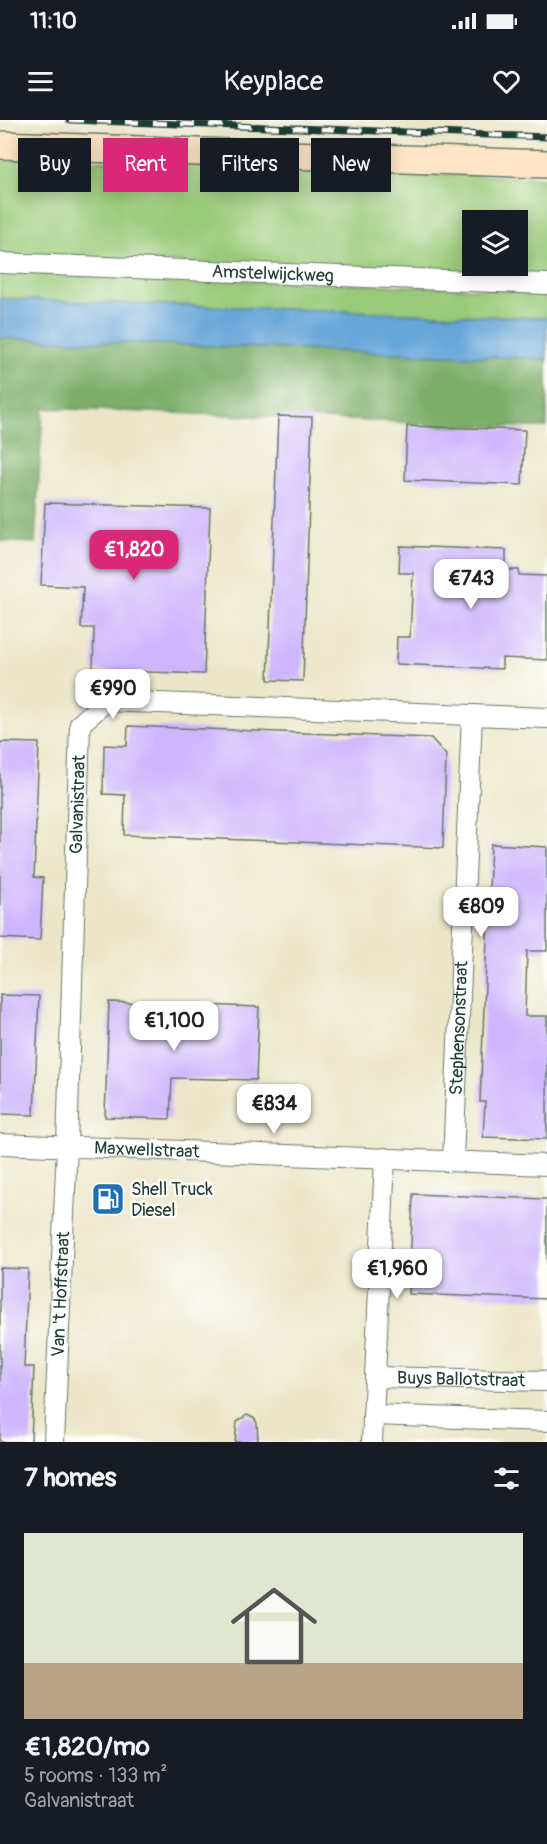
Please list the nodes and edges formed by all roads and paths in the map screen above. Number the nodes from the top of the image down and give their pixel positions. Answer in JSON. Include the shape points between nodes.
{"nodes":[{"id":1,"x":0,"y":145,"type":"edge"},
{"id":2,"x":547,"y":164,"type":"edge"},
{"id":3,"x":0,"y":263,"type":"edge"},
{"id":4,"x":547,"y":284,"type":"edge"},
{"id":5,"x":472,"y":715,"type":"junction"},
{"id":6,"x":547,"y":718,"type":"edge"},
{"id":7,"x":0,"y":1144,"type":"edge"},
{"id":8,"x":67,"y":1146,"type":"junction"},
{"id":9,"x":385,"y":1158,"type":"junction"},
{"id":10,"x":453,"y":1161,"type":"junction"},
{"id":11,"x":547,"y":1165,"type":"edge"},
{"id":12,"x":375,"y":1377,"type":"junction"},
{"id":13,"x":547,"y":1381,"type":"edge"},
{"id":14,"x":373,"y":1415,"type":"junction"},
{"id":15,"x":547,"y":1421,"type":"edge"},
{"id":16,"x":54,"y":1442,"type":"edge"},
{"id":17,"x":372,"y":1442,"type":"edge"}],
"edges":[{"from":1,"to":2,"type":"street"},
{"from":3,"to":4,"type":"street","name":"Amstelwijckweg"},
{"from":5,"to":6,"type":"street","name":"Galvanistraat"},
{"from":5,"to":8,"type":"street","name":"Galvanistraat","via":[[105,701],[80,724]]},
{"from":5,"to":10,"type":"street","name":"Stephensonstraat"},
{"from":7,"to":8,"type":"street","name":"Maxwellstraat"},
{"from":8,"to":9,"type":"street","name":"Maxwellstraat"},
{"from":8,"to":16,"type":"street","name":"Van 't Hoffstraat"},
{"from":9,"to":10,"type":"street","name":"Maxwellstraat"},
{"from":9,"to":12,"type":"street","name":"Buys Ballotstraat"},
{"from":10,"to":11,"type":"street","name":"Maxwellstraat"},
{"from":12,"to":13,"type":"street","name":"Buys Ballotstraat"},
{"from":12,"to":14,"type":"street","name":"Buys Ballotstraat"},
{"from":14,"to":15,"type":"street"},
{"from":14,"to":17,"type":"street","name":"Buys Ballotstraat"}]}
